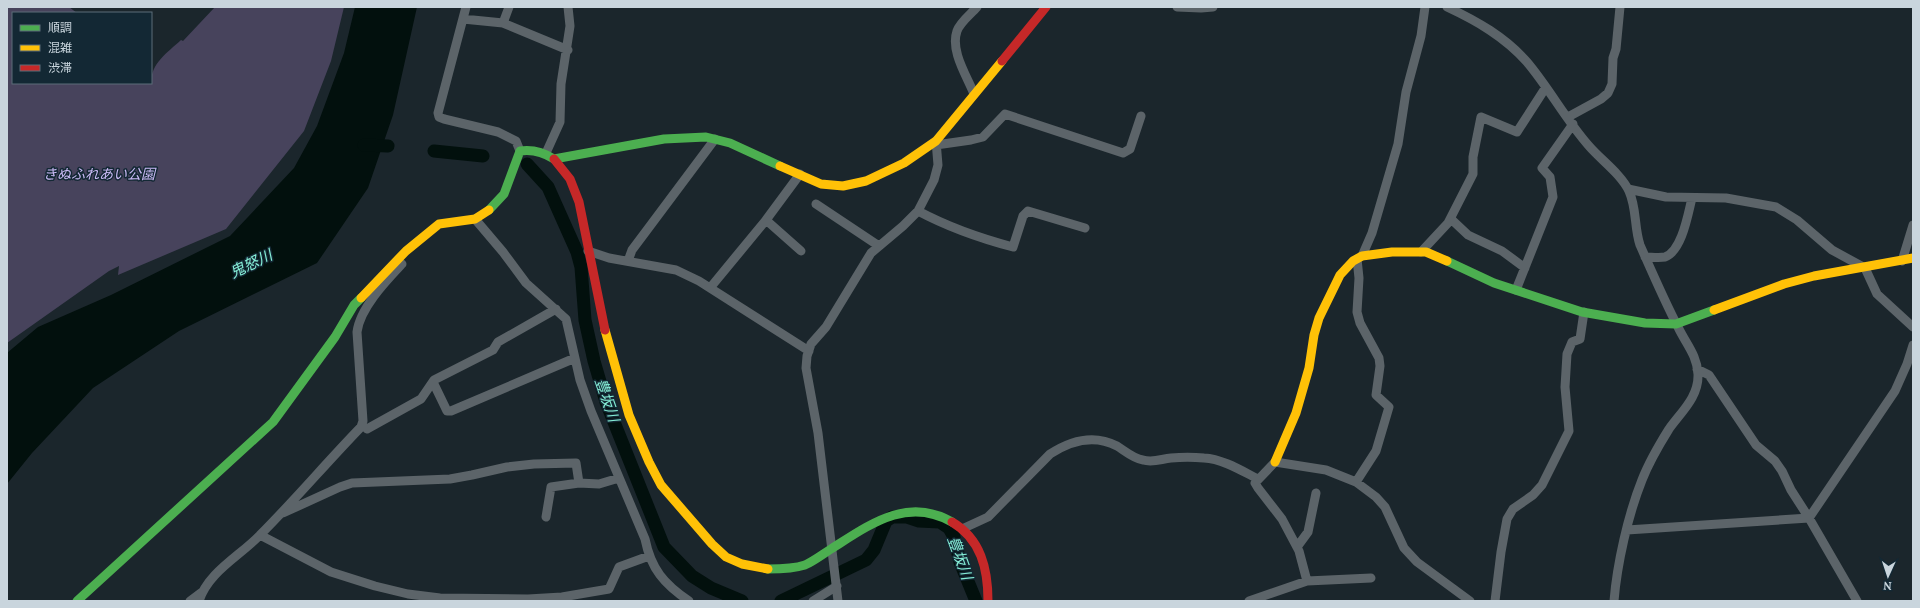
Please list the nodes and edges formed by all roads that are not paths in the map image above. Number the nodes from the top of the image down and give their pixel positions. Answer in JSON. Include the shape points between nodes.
{"nodes":[{"id":1,"x":466,"y":7,"type":"edge"},
{"id":2,"x":509,"y":7,"type":"edge"},
{"id":3,"x":568,"y":7,"type":"edge"},
{"id":4,"x":977,"y":7,"type":"edge"},
{"id":5,"x":1046,"y":7,"type":"edge"},
{"id":6,"x":1177,"y":7,"type":"edge"},
{"id":7,"x":1213,"y":7,"type":"edge"},
{"id":8,"x":1425,"y":7,"type":"edge"},
{"id":9,"x":1447,"y":7,"type":"edge"},
{"id":10,"x":1620,"y":7,"type":"edge"},
{"id":11,"x":463,"y":19,"type":"junction"},
{"id":12,"x":503,"y":23,"type":"junction"},
{"id":13,"x":568,"y":50,"type":"junction"},
{"id":14,"x":1546,"y":87,"type":"junction"},
{"id":15,"x":974,"y":94,"type":"junction"},
{"id":16,"x":1141,"y":116,"type":"dead end"},
{"id":17,"x":1570,"y":120,"type":"junction"},
{"id":18,"x":715,"y":139,"type":"junction"},
{"id":19,"x":936,"y":143,"type":"junction"},
{"id":20,"x":546,"y":153,"type":"junction"},
{"id":21,"x":518,"y":154,"type":"junction"},
{"id":22,"x":554,"y":159,"type":"junction"},
{"id":23,"x":800,"y":174,"type":"junction"},
{"id":24,"x":1628,"y":189,"type":"junction"},
{"id":25,"x":1692,"y":198,"type":"junction"},
{"id":26,"x":816,"y":204,"type":"dead end"},
{"id":27,"x":918,"y":211,"type":"junction"},
{"id":28,"x":475,"y":219,"type":"junction"},
{"id":29,"x":1451,"y":219,"type":"junction"},
{"id":30,"x":766,"y":220,"type":"junction"},
{"id":31,"x":1913,"y":225,"type":"edge"},
{"id":32,"x":1085,"y":228,"type":"dead end"},
{"id":33,"x":879,"y":246,"type":"junction"},
{"id":34,"x":406,"y":251,"type":"junction"},
{"id":35,"x":588,"y":251,"type":"junction"},
{"id":36,"x":801,"y":251,"type":"dead end"},
{"id":37,"x":1421,"y":252,"type":"junction"},
{"id":38,"x":1360,"y":257,"type":"junction"},
{"id":39,"x":1645,"y":257,"type":"junction"},
{"id":40,"x":1913,"y":258,"type":"edge"},
{"id":41,"x":628,"y":261,"type":"junction"},
{"id":42,"x":1902,"y":261,"type":"junction"},
{"id":43,"x":1525,"y":268,"type":"junction"},
{"id":44,"x":1864,"y":268,"type":"junction"},
{"id":45,"x":710,"y":288,"type":"junction"},
{"id":46,"x":1516,"y":290,"type":"junction"},
{"id":47,"x":556,"y":309,"type":"junction"},
{"id":48,"x":1584,"y":312,"type":"junction"},
{"id":49,"x":1676,"y":324,"type":"junction"},
{"id":50,"x":1913,"y":327,"type":"edge"},
{"id":51,"x":1913,"y":345,"type":"edge"},
{"id":52,"x":809,"y":351,"type":"junction"},
{"id":53,"x":575,"y":358,"type":"junction"},
{"id":54,"x":1697,"y":369,"type":"junction"},
{"id":55,"x":433,"y":382,"type":"junction"},
{"id":56,"x":367,"y":429,"type":"dead end"},
{"id":57,"x":1275,"y":462,"type":"junction"},
{"id":58,"x":619,"y":478,"type":"junction"},
{"id":59,"x":1258,"y":479,"type":"junction"},
{"id":60,"x":1356,"y":482,"type":"junction"},
{"id":61,"x":579,"y":483,"type":"junction"},
{"id":62,"x":1316,"y":493,"type":"dead end"},
{"id":63,"x":279,"y":515,"type":"junction"},
{"id":64,"x":546,"y":517,"type":"dead end"},
{"id":65,"x":1809,"y":518,"type":"junction"},
{"id":66,"x":962,"y":529,"type":"junction"},
{"id":67,"x":1627,"y":530,"type":"junction"},
{"id":68,"x":260,"y":535,"type":"junction"},
{"id":69,"x":1297,"y":547,"type":"junction"},
{"id":70,"x":833,"y":550,"type":"junction"},
{"id":71,"x":649,"y":556,"type":"junction"},
{"id":72,"x":1371,"y":578,"type":"dead end"},
{"id":73,"x":1307,"y":581,"type":"junction"},
{"id":74,"x":837,"y":584,"type":"junction"},
{"id":75,"x":200,"y":597,"type":"edge"},
{"id":76,"x":77,"y":601,"type":"edge"},
{"id":77,"x":190,"y":601,"type":"edge"},
{"id":78,"x":689,"y":601,"type":"edge"},
{"id":79,"x":813,"y":601,"type":"edge"},
{"id":80,"x":838,"y":601,"type":"edge"},
{"id":81,"x":988,"y":601,"type":"edge"},
{"id":82,"x":1249,"y":601,"type":"edge"},
{"id":83,"x":1470,"y":601,"type":"edge"},
{"id":84,"x":1495,"y":601,"type":"edge"},
{"id":85,"x":1614,"y":601,"type":"edge"},
{"id":86,"x":1857,"y":601,"type":"edge"}],
"edges":[{"from":1,"to":11,"type":"street"},
{"from":2,"to":12,"type":"street"},
{"from":3,"to":13,"type":"street"},
{"from":4,"to":15,"type":"street","via":[[957,30],[955,40],[958,57]]},
{"from":5,"to":15,"type":"street"},
{"from":6,"to":7,"type":"street"},
{"from":8,"to":38,"type":"street","via":[[1421,36],[1406,92],[1398,144],[1372,233]]},
{"from":9,"to":14,"type":"street","via":[[1494,32],[1527,62]]},
{"from":10,"to":17,"type":"street","via":[[1612,84],[1608,93]]},
{"from":11,"to":12,"type":"street"},
{"from":11,"to":21,"type":"street","via":[[439,117],[498,132],[516,142]]},
{"from":12,"to":13,"type":"street"},
{"from":13,"to":20,"type":"street","via":[[561,84],[560,122]]},
{"from":14,"to":17,"type":"street"},
{"from":14,"to":29,"type":"street","via":[[1517,132],[1482,117],[1473,157],[1473,174]]},
{"from":15,"to":19,"type":"street"},
{"from":16,"to":19,"type":"street","via":[[1130,149],[1123,153],[1005,114],[983,137]]},
{"from":17,"to":24,"type":"street","via":[[1588,145]]},
{"from":17,"to":43,"type":"street","via":[[1542,168],[1550,177],[1553,197]]},
{"from":18,"to":22,"type":"street","via":[[664,139]]},
{"from":18,"to":23,"type":"street"},
{"from":18,"to":41,"type":"street","via":[[632,250]]},
{"from":19,"to":23,"type":"street","via":[[904,163],[866,181],[843,186],[821,184]]},
{"from":19,"to":27,"type":"street","via":[[938,165],[934,180]]},
{"from":20,"to":21,"type":"street","via":[[529,149]]},
{"from":20,"to":22,"type":"street"},
{"from":21,"to":28,"type":"street","via":[[504,194],[494,206]]},
{"from":22,"to":35,"type":"street","via":[[564,169],[575,188]]},
{"from":23,"to":30,"type":"street"},
{"from":24,"to":25,"type":"street","via":[[1666,197]]},
{"from":24,"to":39,"type":"street","via":[[1636,213],[1636,233]]},
{"from":25,"to":39,"type":"street","via":[[1678,245],[1670,254],[1663,257]]},
{"from":25,"to":44,"type":"street","via":[[1726,198],[1776,207],[1797,220],[1832,250]]},
{"from":26,"to":33,"type":"street"},
{"from":27,"to":32,"type":"street","via":[[944,225],[986,240],[1013,246],[1028,211]]},
{"from":27,"to":33,"type":"street"},
{"from":28,"to":34,"type":"street","via":[[439,224]]},
{"from":28,"to":47,"type":"street","via":[[526,283]]},
{"from":29,"to":37,"type":"street"},
{"from":29,"to":43,"type":"street","via":[[1468,235],[1502,251]]},
{"from":30,"to":36,"type":"street"},
{"from":30,"to":45,"type":"street"},
{"from":31,"to":42,"type":"street"},
{"from":33,"to":52,"type":"street","via":[[858,271]]},
{"from":34,"to":63,"type":"street","via":[[404,261],[380,288],[358,323],[363,420],[360,427]]},
{"from":34,"to":76,"type":"street","via":[[354,305],[335,337],[273,422]]},
{"from":35,"to":41,"type":"street"},
{"from":35,"to":70,"type":"street","via":[[608,350],[618,384],[659,482],[715,547],[727,558],[742,564],[786,570],[803,566]]},
{"from":37,"to":38,"type":"street","via":[[1392,252]]},
{"from":37,"to":46,"type":"street","via":[[1460,266],[1487,281]]},
{"from":38,"to":57,"type":"street","via":[[1340,275],[1319,318],[1309,368],[1296,413]]},
{"from":38,"to":60,"type":"street","via":[[1357,312],[1360,323],[1379,358],[1376,395],[1389,407],[1376,451]]},
{"from":39,"to":49,"type":"street"},
{"from":40,"to":42,"type":"street"},
{"from":41,"to":45,"type":"street","via":[[676,270]]},
{"from":42,"to":44,"type":"street"},
{"from":43,"to":46,"type":"street"},
{"from":44,"to":49,"type":"street","via":[[1784,284]]},
{"from":44,"to":50,"type":"street","via":[[1877,294]]},
{"from":45,"to":52,"type":"street"},
{"from":46,"to":48,"type":"street"},
{"from":47,"to":53,"type":"street","via":[[566,319]]},
{"from":47,"to":55,"type":"street","via":[[498,342],[493,350]]},
{"from":48,"to":49,"type":"street","via":[[1645,323]]},
{"from":48,"to":84,"type":"street","via":[[1580,339],[1572,342],[1567,354],[1565,387],[1569,431],[1542,485],[1513,510],[1507,520]]},
{"from":49,"to":54,"type":"street","via":[[1693,352]]},
{"from":51,"to":65,"type":"street","via":[[1895,391]]},
{"from":52,"to":70,"type":"street","via":[[806,368],[818,432]]},
{"from":53,"to":55,"type":"street","via":[[450,411],[447,410]]},
{"from":53,"to":58,"type":"street","via":[[590,411]]},
{"from":54,"to":65,"type":"street","via":[[1709,375],[1756,445],[1775,461]]},
{"from":54,"to":67,"type":"street","via":[[1697,386],[1693,398],[1652,457],[1642,480]]},
{"from":55,"to":56,"type":"street","via":[[421,398]]},
{"from":57,"to":59,"type":"street"},
{"from":57,"to":60,"type":"street","via":[[1326,470]]},
{"from":58,"to":61,"type":"street","via":[[599,484]]},
{"from":58,"to":71,"type":"street","via":[[645,539]]},
{"from":59,"to":66,"type":"street","via":[[1229,465],[1205,458],[1170,458],[1154,462],[1142,460],[1101,440],[1078,440],[1050,454],[988,517]]},
{"from":59,"to":69,"type":"street","via":[[1255,482],[1258,488],[1282,519]]},
{"from":60,"to":83,"type":"street","via":[[1385,507],[1404,548],[1417,562]]},
{"from":61,"to":63,"type":"street","via":[[576,463],[507,467],[450,479],[352,483]]},
{"from":61,"to":64,"type":"street","via":[[551,486]]},
{"from":62,"to":69,"type":"street","via":[[1308,532]]},
{"from":63,"to":68,"type":"street"},
{"from":65,"to":67,"type":"street"},
{"from":65,"to":86,"type":"street"},
{"from":66,"to":70,"type":"street","via":[[936,513],[901,511],[873,522]]},
{"from":66,"to":81,"type":"street","via":[[978,548],[986,563]]},
{"from":67,"to":85,"type":"street"},
{"from":68,"to":71,"type":"street","via":[[331,572],[408,594],[440,598],[528,599],[562,597],[609,589],[619,567]]},
{"from":68,"to":75,"type":"street","via":[[212,578]]},
{"from":69,"to":73,"type":"street"},
{"from":70,"to":74,"type":"street"},
{"from":71,"to":78,"type":"street","via":[[661,578]]},
{"from":72,"to":73,"type":"street"},
{"from":73,"to":82,"type":"street"},
{"from":74,"to":79,"type":"street"},
{"from":74,"to":80,"type":"street"},
{"from":75,"to":77,"type":"street"}]}
